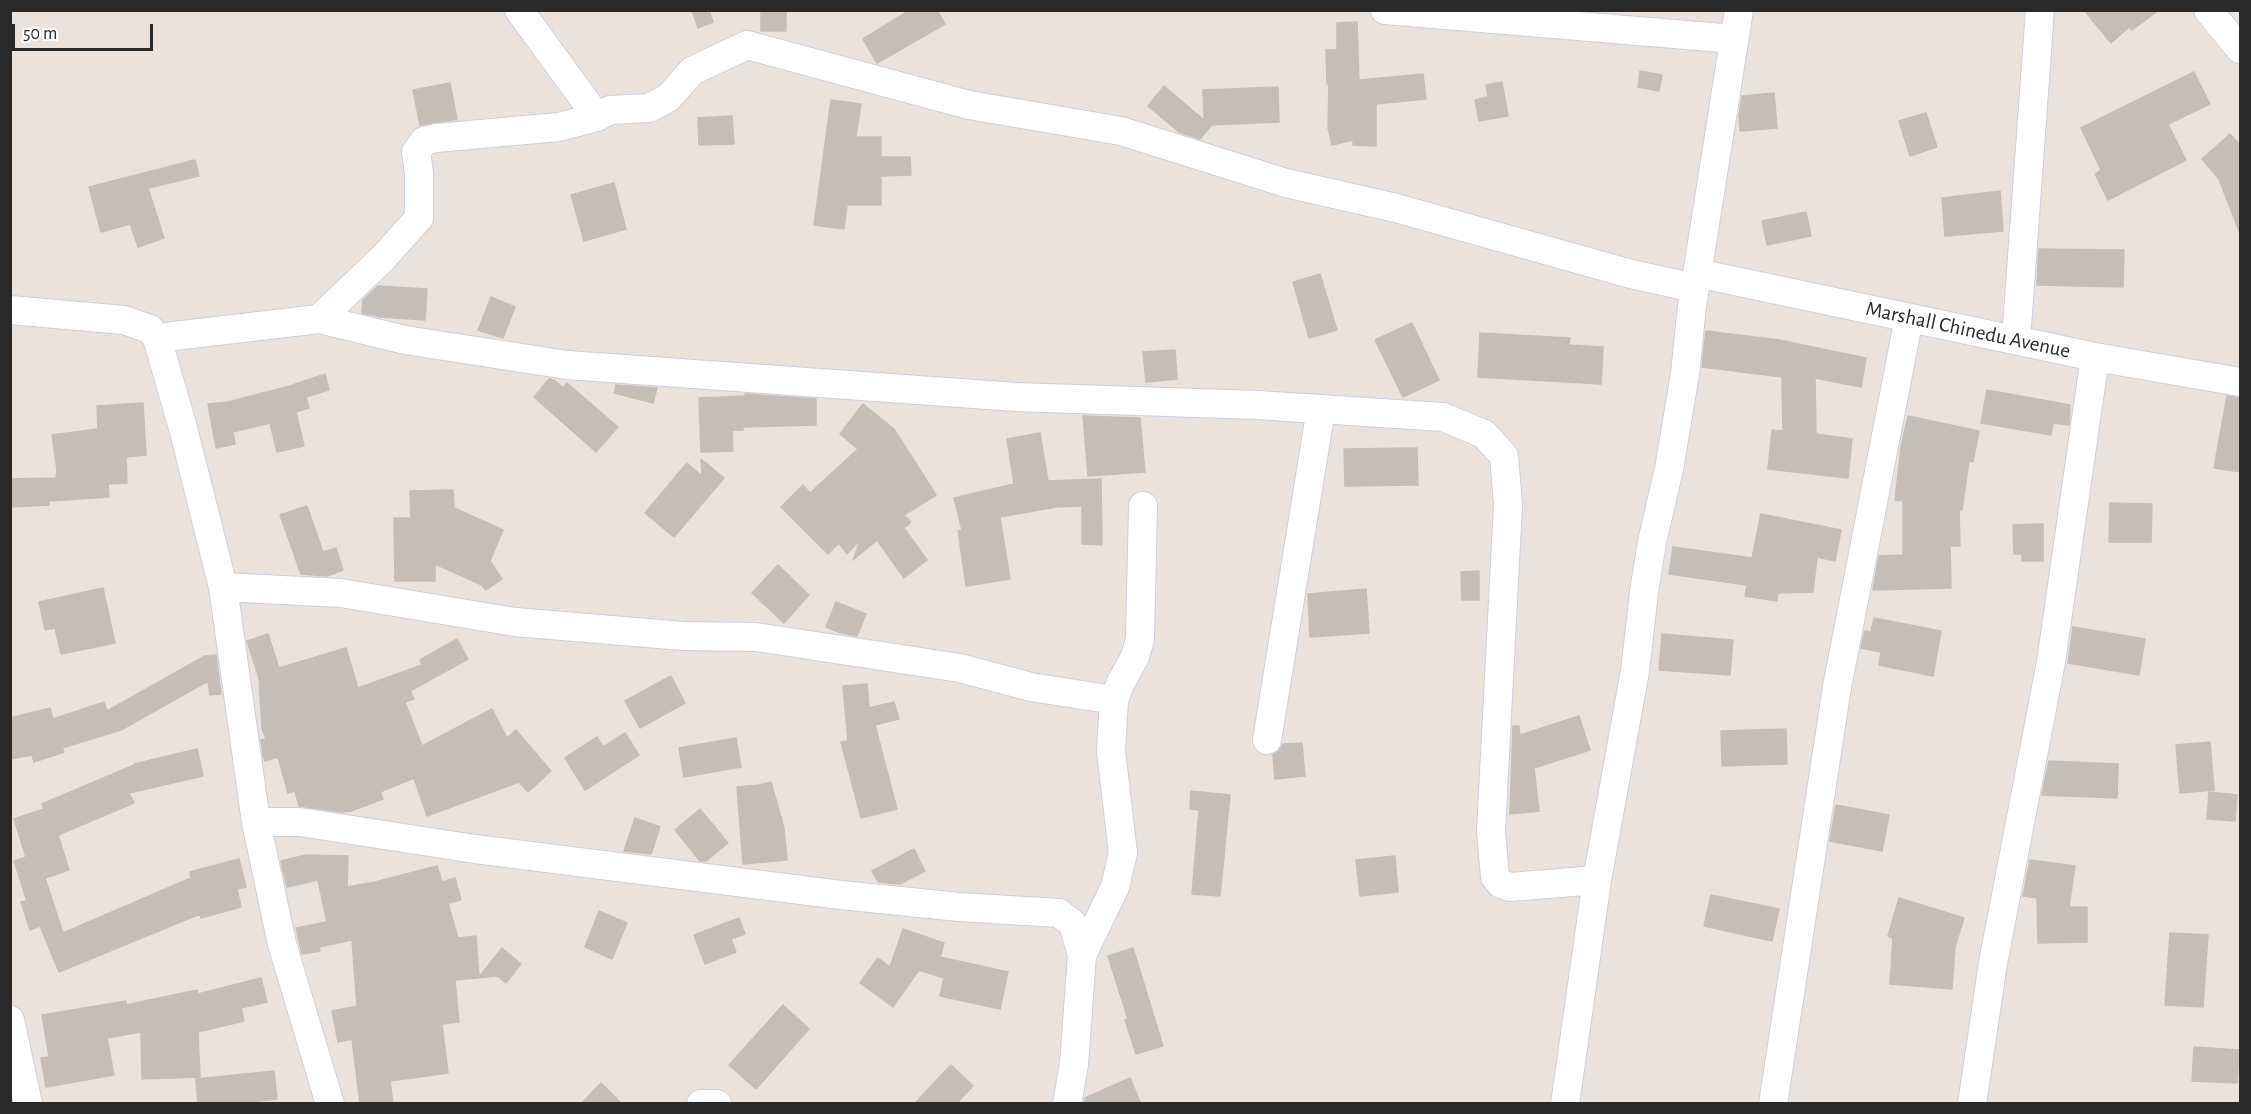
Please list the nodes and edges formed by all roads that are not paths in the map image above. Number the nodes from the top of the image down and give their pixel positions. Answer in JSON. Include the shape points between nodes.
{"nodes":[{"id":1,"x":519,"y":10,"type":"edge"},
{"id":2,"x":1385,"y":10,"type":"edge"},
{"id":3,"x":1739,"y":10,"type":"edge"},
{"id":4,"x":2040,"y":10,"type":"edge"},
{"id":5,"x":2208,"y":10,"type":"edge"},
{"id":6,"x":1734,"y":39,"type":"junction"},
{"id":7,"x":2241,"y":49,"type":"edge"},
{"id":8,"x":597,"y":117,"type":"junction"},
{"id":9,"x":1696,"y":280,"type":"junction"},
{"id":10,"x":10,"y":310,"type":"edge"},
{"id":11,"x":1909,"y":318,"type":"junction"},
{"id":12,"x":319,"y":319,"type":"junction"},
{"id":13,"x":157,"y":338,"type":"junction"},
{"id":14,"x":2016,"y":340,"type":"junction"},
{"id":15,"x":2095,"y":357,"type":"junction"},
{"id":16,"x":2241,"y":382,"type":"edge"},
{"id":17,"x":1321,"y":409,"type":"junction"},
{"id":18,"x":1143,"y":506,"type":"dead end"},
{"id":19,"x":222,"y":588,"type":"junction"},
{"id":20,"x":1114,"y":700,"type":"junction"},
{"id":21,"x":1267,"y":740,"type":"dead end"},
{"id":22,"x":256,"y":822,"type":"junction"},
{"id":23,"x":1598,"y":880,"type":"junction"},
{"id":24,"x":1082,"y":955,"type":"junction"},
{"id":25,"x":10,"y":1020,"type":"edge"},
{"id":26,"x":28,"y":1104,"type":"edge"},
{"id":27,"x":330,"y":1104,"type":"edge"},
{"id":28,"x":701,"y":1104,"type":"edge"},
{"id":29,"x":717,"y":1104,"type":"edge"},
{"id":30,"x":1067,"y":1104,"type":"edge"},
{"id":31,"x":1565,"y":1104,"type":"edge"},
{"id":32,"x":1773,"y":1104,"type":"edge"},
{"id":33,"x":1972,"y":1104,"type":"edge"}],
"edges":[{"from":1,"to":8,"type":"street"},
{"from":2,"to":6,"type":"street"},
{"from":3,"to":6,"type":"street"},
{"from":4,"to":14,"type":"street"},
{"from":5,"to":7,"type":"street"},
{"from":6,"to":9,"type":"street"},
{"from":8,"to":9,"type":"street","name":"Marshall Chinedu Avenue","via":[[610,110],[649,108],[668,98],[692,71],[747,45],[969,105],[1121,131],[1286,183],[1396,208],[1631,274]]},
{"from":8,"to":12,"type":"street","name":"Marshall Chinedu Avenue","via":[[559,127],[424,141],[416,152],[419,218]]},
{"from":9,"to":11,"type":"street","name":"Marshall Chinedu Avenue"},
{"from":9,"to":23,"type":"street","via":[[1685,374],[1652,542],[1635,671]]},
{"from":10,"to":13,"type":"street","via":[[124,320],[150,329]]},
{"from":11,"to":14,"type":"street","name":"Marshall Chinedu Avenue"},
{"from":11,"to":32,"type":"street","via":[[1837,687]]},
{"from":12,"to":13,"type":"street"},
{"from":12,"to":17,"type":"street","via":[[405,340],[567,365],[1016,398]]},
{"from":13,"to":19,"type":"street"},
{"from":14,"to":15,"type":"street","name":"Marshall Chinedu Avenue"},
{"from":15,"to":16,"type":"street","name":"Marshall Chinedu Avenue"},
{"from":15,"to":33,"type":"street","via":[[2051,662],[1993,963]]},
{"from":17,"to":21,"type":"street"},
{"from":17,"to":23,"type":"street","via":[[1443,417],[1484,434],[1504,456],[1508,505],[1491,831],[1495,877],[1510,887]]},
{"from":18,"to":20,"type":"street","via":[[1140,639],[1136,657]]},
{"from":19,"to":20,"type":"street","via":[[341,593],[515,622],[682,636],[756,637],[960,668],[1031,687]]},
{"from":19,"to":22,"type":"street"},
{"from":20,"to":24,"type":"street","via":[[1111,751],[1123,854],[1115,887]]},
{"from":22,"to":24,"type":"street","via":[[300,822],[475,849],[841,895],[1059,914],[1073,924]]},
{"from":22,"to":27,"type":"street","via":[[282,944]]},
{"from":23,"to":31,"type":"street"},
{"from":24,"to":30,"type":"street"},
{"from":25,"to":26,"type":"street"},
{"from":28,"to":29,"type":"street"}]}
